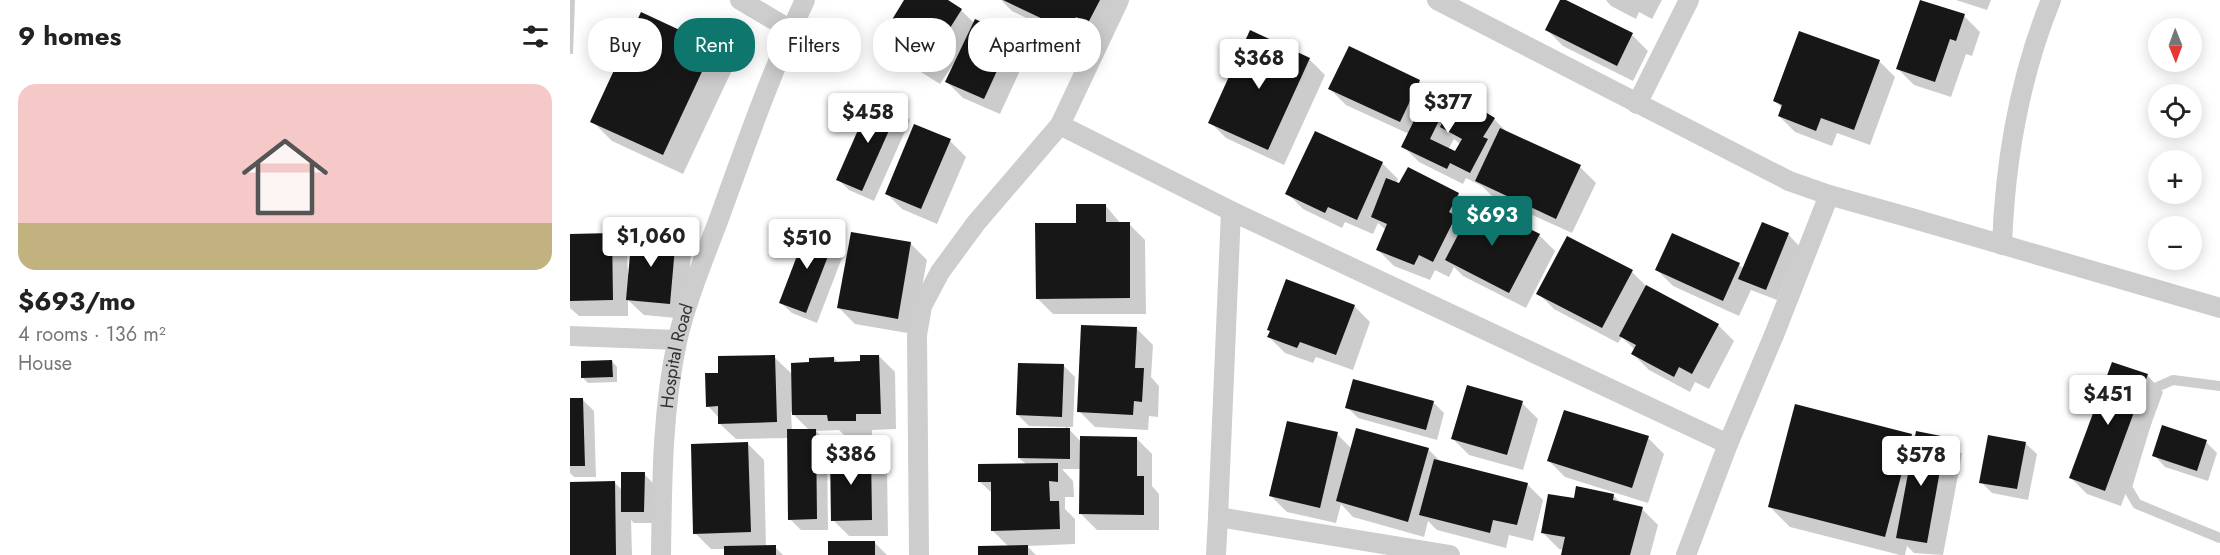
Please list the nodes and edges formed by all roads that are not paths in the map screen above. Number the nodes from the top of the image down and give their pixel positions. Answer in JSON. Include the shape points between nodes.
{"nodes":[{"id":1,"x":740,"y":0,"type":"edge"},
{"id":2,"x":805,"y":0,"type":"edge"},
{"id":3,"x":1119,"y":0,"type":"edge"},
{"id":4,"x":1437,"y":0,"type":"edge"},
{"id":5,"x":1689,"y":0,"type":"edge"},
{"id":6,"x":2051,"y":0,"type":"edge"},
{"id":7,"x":771,"y":18,"type":"edge"},
{"id":8,"x":797,"y":18,"type":"edge"},
{"id":9,"x":775,"y":72,"type":"edge"},
{"id":10,"x":1636,"y":104,"type":"junction"},
{"id":11,"x":1060,"y":125,"type":"junction"},
{"id":12,"x":1829,"y":195,"type":"junction"},
{"id":13,"x":1231,"y":211,"type":"junction"},
{"id":14,"x":2002,"y":245,"type":"junction"},
{"id":15,"x":2220,"y":309,"type":"edge"},
{"id":16,"x":570,"y":336,"type":"edge"},
{"id":17,"x":678,"y":340,"type":"junction"},
{"id":18,"x":2220,"y":386,"type":"edge"},
{"id":19,"x":1728,"y":444,"type":"junction"},
{"id":20,"x":1218,"y":517,"type":"junction"},
{"id":21,"x":2220,"y":538,"type":"edge"},
{"id":22,"x":661,"y":555,"type":"edge"},
{"id":23,"x":919,"y":555,"type":"edge"},
{"id":24,"x":1216,"y":555,"type":"edge"},
{"id":25,"x":1450,"y":555,"type":"edge"},
{"id":26,"x":1686,"y":555,"type":"edge"}],
"edges":[{"from":1,"to":7,"type":"street"},
{"from":2,"to":8,"type":"street","name":"Hospital Road"},
{"from":3,"to":11,"type":"street"},
{"from":4,"to":10,"type":"street"},
{"from":5,"to":10,"type":"street"},
{"from":6,"to":14,"type":"street","via":[[2036,37],[2011,142]]},
{"from":9,"to":17,"type":"street","name":"Hospital Road","via":[[724,203]]},
{"from":10,"to":12,"type":"street","via":[[1790,181]]},
{"from":11,"to":13,"type":"street"},
{"from":11,"to":23,"type":"street","via":[[976,223],[940,272],[922,306],[917,335]]},
{"from":12,"to":14,"type":"street"},
{"from":12,"to":19,"type":"street"},
{"from":13,"to":19,"type":"street"},
{"from":13,"to":20,"type":"street"},
{"from":14,"to":15,"type":"street"},
{"from":16,"to":17,"type":"street"},
{"from":17,"to":22,"type":"street","name":"Hospital Road","via":[[666,409]]},
{"from":18,"to":21,"type":"lane","via":[[2173,380],[2157,387],[2127,487],[2137,504]]},
{"from":19,"to":26,"type":"street"},
{"from":20,"to":24,"type":"street"},
{"from":20,"to":25,"type":"street"}]}
